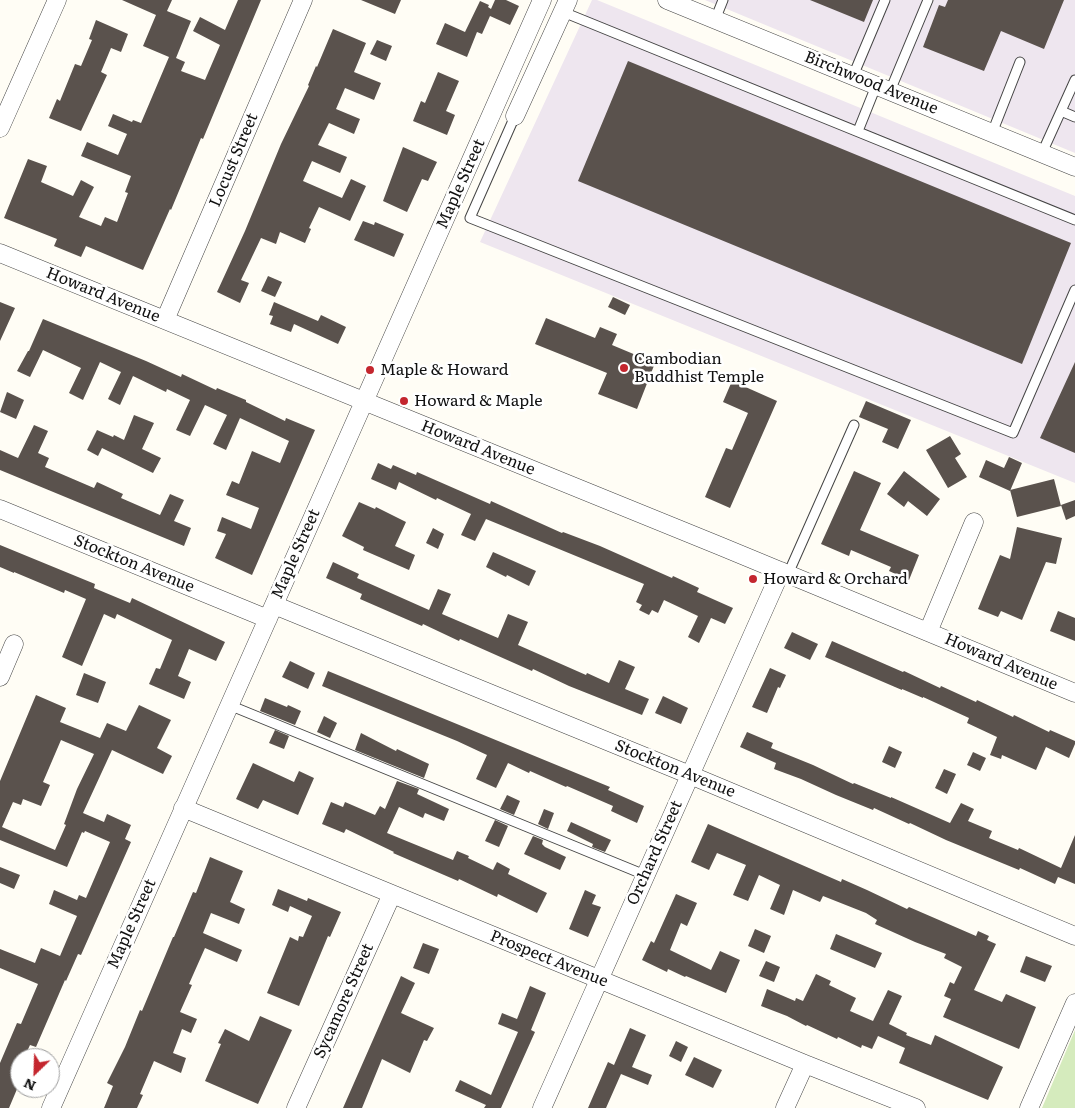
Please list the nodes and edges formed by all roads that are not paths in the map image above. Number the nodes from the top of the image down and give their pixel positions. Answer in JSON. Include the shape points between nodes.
{"nodes":[{"id":1,"x":57,"y":0,"type":"edge"},
{"id":2,"x":303,"y":0,"type":"edge"},
{"id":3,"x":542,"y":0,"type":"edge"},
{"id":4,"x":667,"y":0,"type":"edge"},
{"id":5,"x":723,"y":0,"type":"edge"},
{"id":6,"x":885,"y":0,"type":"edge"},
{"id":7,"x":928,"y":0,"type":"edge"},
{"id":8,"x":565,"y":6,"type":"edge"},
{"id":9,"x":715,"y":20,"type":"junction"},
{"id":10,"x":1020,"y":62,"type":"dead end"},
{"id":11,"x":853,"y":76,"type":"junction"},
{"id":12,"x":1075,"y":80,"type":"edge"},
{"id":13,"x":883,"y":88,"type":"junction"},
{"id":14,"x":1061,"y":111,"type":"junction"},
{"id":15,"x":515,"y":116,"type":"joint"},
{"id":16,"x":1075,"y":117,"type":"edge"},
{"id":17,"x":0,"y":128,"type":"edge"},
{"id":18,"x":858,"y":131,"type":"junction"},
{"id":19,"x":992,"y":133,"type":"junction"},
{"id":20,"x":1042,"y":153,"type":"junction"},
{"id":21,"x":1075,"y":167,"type":"edge"},
{"id":22,"x":1075,"y":220,"type":"edge"},
{"id":23,"x":0,"y":253,"type":"edge"},
{"id":24,"x":1075,"y":290,"type":"edge"},
{"id":25,"x":165,"y":320,"type":"junction"},
{"id":26,"x":364,"y":401,"type":"junction"},
{"id":27,"x":854,"y":425,"type":"dead end"},
{"id":28,"x":0,"y":509,"type":"edge"},
{"id":29,"x":974,"y":522,"type":"dead end"},
{"id":30,"x":785,"y":572,"type":"junction"},
{"id":31,"x":271,"y":612,"type":"junction"},
{"id":32,"x":928,"y":632,"type":"junction"},
{"id":33,"x":14,"y":644,"type":"dead end"},
{"id":34,"x":0,"y":677,"type":"edge"},
{"id":35,"x":1075,"y":693,"type":"edge"},
{"id":36,"x":229,"y":705,"type":"junction"},
{"id":37,"x":690,"y":775,"type":"junction"},
{"id":38,"x":184,"y":808,"type":"junction"},
{"id":39,"x":646,"y":875,"type":"junction"},
{"id":40,"x":392,"y":894,"type":"junction"},
{"id":41,"x":1075,"y":936,"type":"edge"},
{"id":42,"x":599,"y":980,"type":"junction"},
{"id":43,"x":1075,"y":1004,"type":"edge"},
{"id":44,"x":805,"y":1064,"type":"junction"},
{"id":45,"x":51,"y":1108,"type":"edge"},
{"id":46,"x":296,"y":1108,"type":"edge"},
{"id":47,"x":542,"y":1108,"type":"edge"},
{"id":48,"x":785,"y":1108,"type":"edge"},
{"id":49,"x":916,"y":1108,"type":"edge"},
{"id":50,"x":1029,"y":1108,"type":"edge"}],
"edges":[{"from":1,"to":17,"type":"street"},
{"from":2,"to":25,"type":"street","name":"Locust Street"},
{"from":3,"to":26,"type":"street","name":"Maple Street"},
{"from":4,"to":9,"type":"street","name":"Birchwood Avenue"},
{"from":5,"to":9,"type":"lane"},
{"from":6,"to":11,"type":"lane"},
{"from":7,"to":13,"type":"lane"},
{"from":8,"to":15,"type":"street"},
{"from":8,"to":18,"type":"lane"},
{"from":9,"to":11,"type":"street","name":"Birchwood Avenue"},
{"from":10,"to":19,"type":"lane"},
{"from":11,"to":13,"type":"street","name":"Birchwood Avenue"},
{"from":12,"to":14,"type":"lane"},
{"from":13,"to":18,"type":"lane"},
{"from":13,"to":19,"type":"street","name":"Birchwood Avenue"},
{"from":14,"to":16,"type":"lane"},
{"from":14,"to":20,"type":"lane"},
{"from":15,"to":24,"type":"lane","via":[[470,218],[1014,433]]},
{"from":18,"to":22,"type":"lane"},
{"from":19,"to":20,"type":"street","name":"Birchwood Avenue"},
{"from":20,"to":21,"type":"street","name":"Birchwood Avenue"},
{"from":23,"to":25,"type":"street","name":"Howard Avenue"},
{"from":25,"to":26,"type":"street","name":"Howard Avenue"},
{"from":26,"to":30,"type":"street","name":"Howard Avenue"},
{"from":26,"to":31,"type":"street","name":"Maple Street"},
{"from":27,"to":30,"type":"lane"},
{"from":28,"to":31,"type":"street","name":"Stockton Avenue"},
{"from":29,"to":32,"type":"street","name":"Howard Avenue"},
{"from":30,"to":32,"type":"street","name":"Howard Avenue"},
{"from":30,"to":37,"type":"street","name":"Orchard Street"},
{"from":31,"to":36,"type":"street","name":"Maple Street"},
{"from":31,"to":37,"type":"street","name":"Stockton Avenue"},
{"from":32,"to":35,"type":"street","name":"Howard Avenue"},
{"from":33,"to":34,"type":"street"},
{"from":36,"to":38,"type":"street","name":"Maple Street"},
{"from":36,"to":39,"type":"lane"},
{"from":37,"to":39,"type":"street","name":"Orchard Street"},
{"from":37,"to":41,"type":"street","name":"Stockton Avenue"},
{"from":38,"to":40,"type":"street","name":"Prospect Avenue"},
{"from":38,"to":45,"type":"street","name":"Maple Street"},
{"from":39,"to":42,"type":"street","name":"Orchard Street"},
{"from":40,"to":42,"type":"street","name":"Prospect Avenue"},
{"from":40,"to":46,"type":"street","name":"Sycamore Street"},
{"from":42,"to":44,"type":"street","name":"Prospect Avenue"},
{"from":42,"to":47,"type":"street","name":"Orchard Street"},
{"from":43,"to":50,"type":"street"},
{"from":44,"to":48,"type":"street"},
{"from":44,"to":49,"type":"street","name":"Prospect Avenue"}]}
